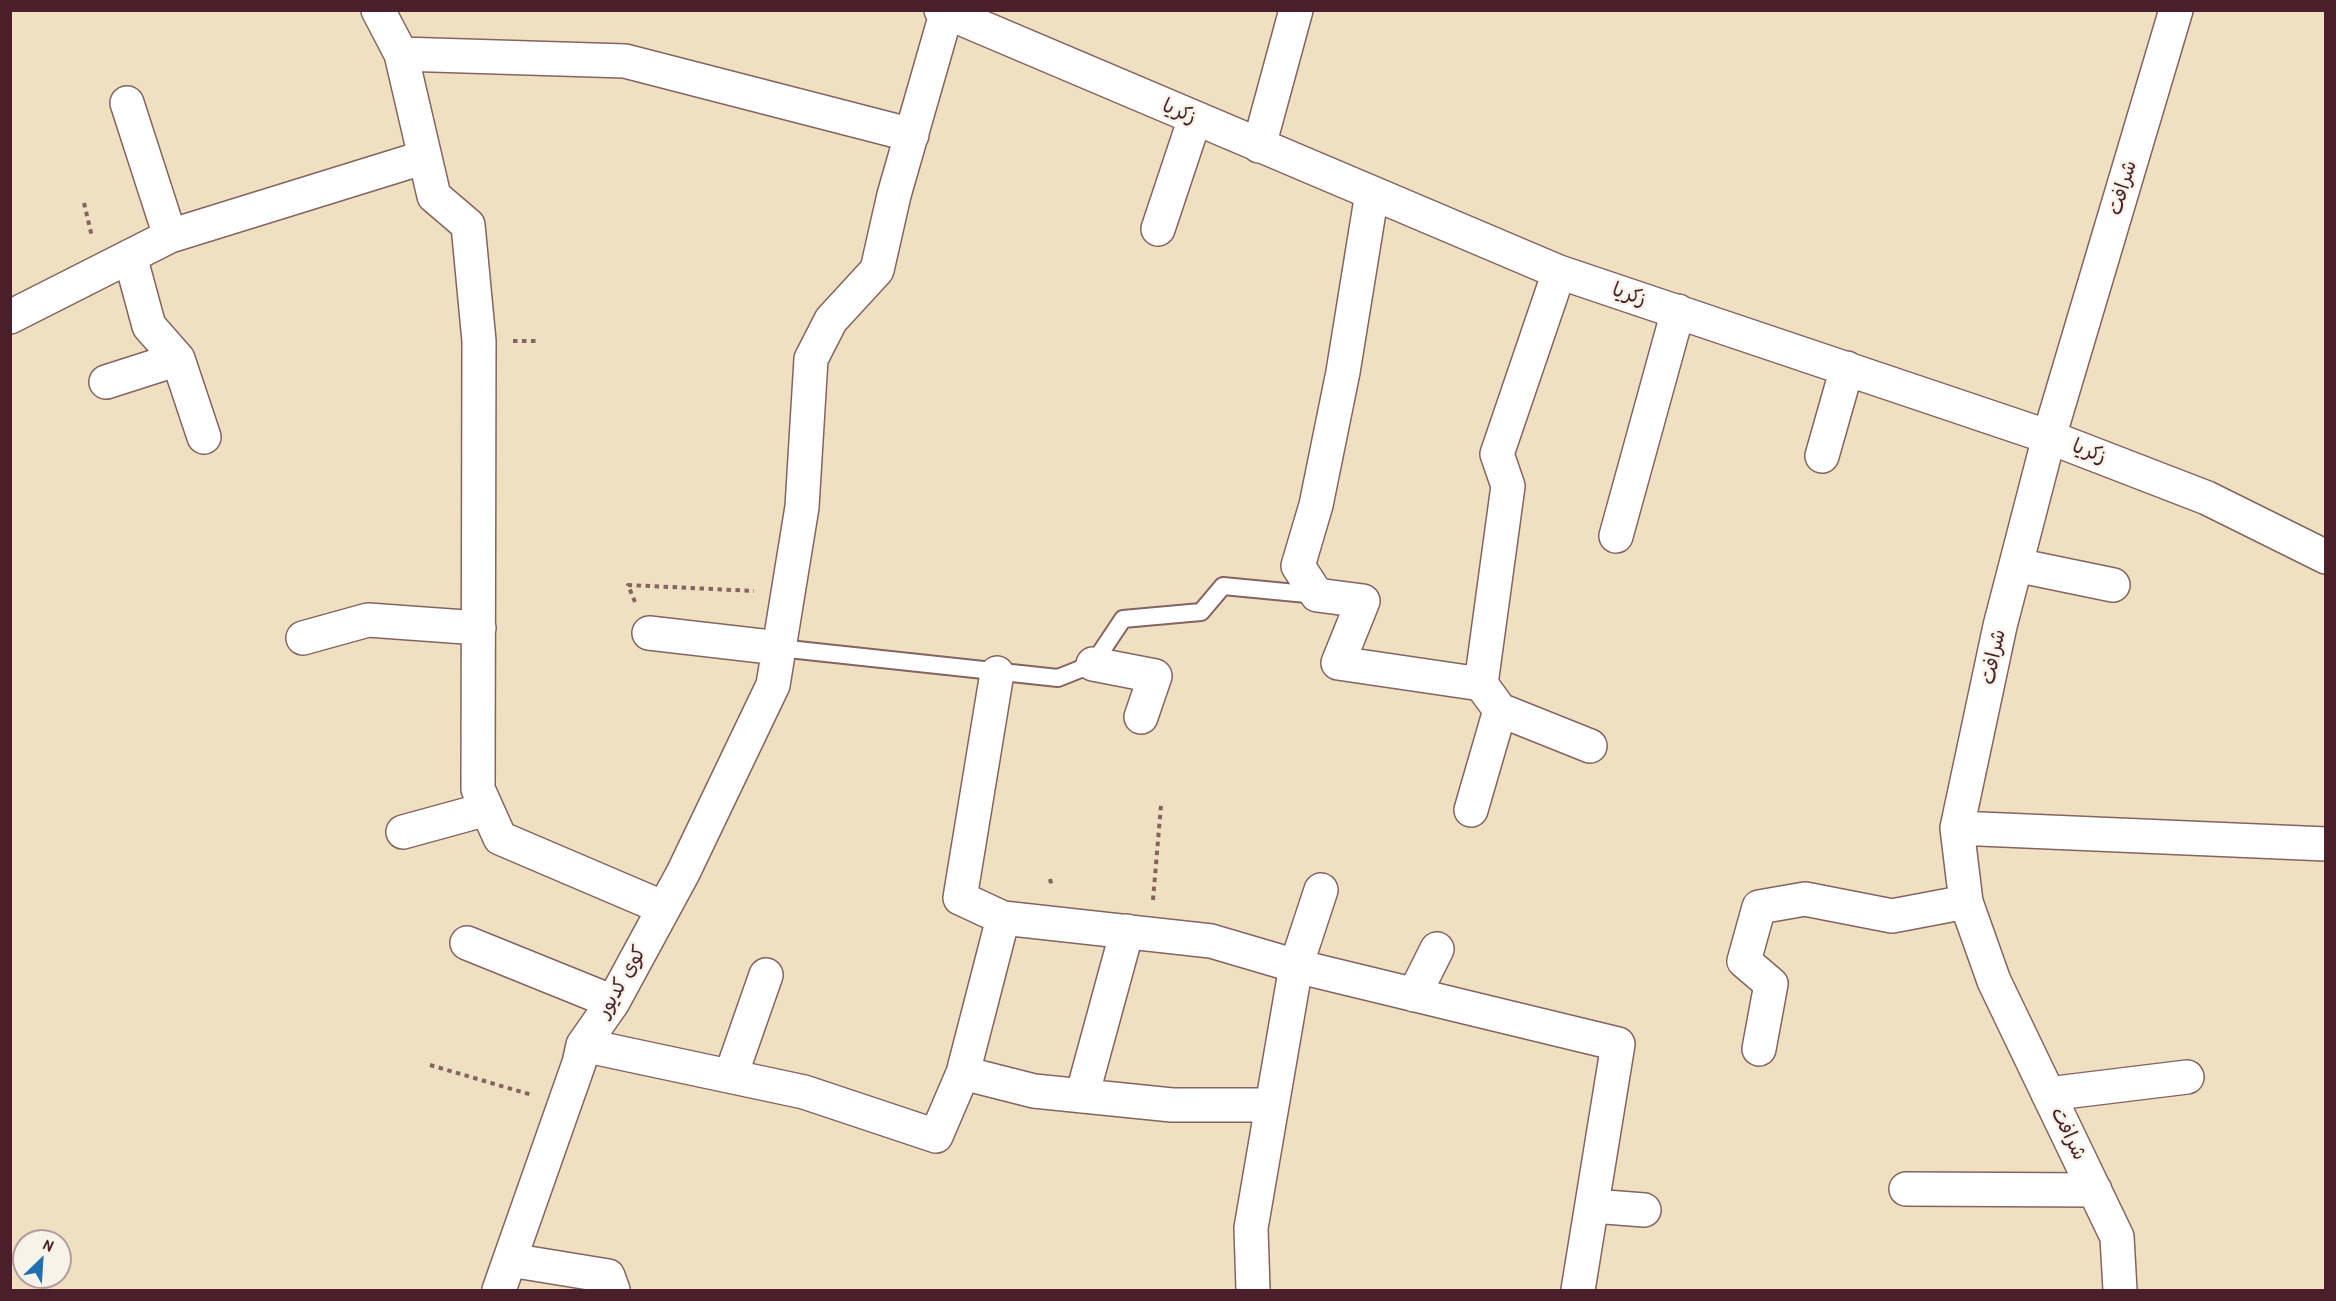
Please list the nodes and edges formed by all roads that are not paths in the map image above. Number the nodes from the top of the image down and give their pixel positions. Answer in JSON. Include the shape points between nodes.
{"nodes":[{"id":1,"x":378,"y":10,"type":"edge"},
{"id":2,"x":1296,"y":10,"type":"edge"},
{"id":3,"x":2176,"y":10,"type":"edge"},
{"id":4,"x":943,"y":12,"type":"edge"},
{"id":5,"x":992,"y":21,"type":"edge"},
{"id":6,"x":401,"y":54,"type":"junction"},
{"id":7,"x":127,"y":103,"type":"dead end"},
{"id":8,"x":1195,"y":118,"type":"junction"},
{"id":9,"x":912,"y":135,"type":"junction"},
{"id":10,"x":1259,"y":146,"type":"junction"},
{"id":11,"x":424,"y":157,"type":"junction"},
{"id":12,"x":1372,"y":193,"type":"junction"},
{"id":13,"x":1158,"y":229,"type":"dead end"},
{"id":14,"x":170,"y":236,"type":"junction"},
{"id":15,"x":130,"y":256,"type":"junction"},
{"id":16,"x":1559,"y":272,"type":"junction"},
{"id":17,"x":1678,"y":311,"type":"junction"},
{"id":18,"x":10,"y":317,"type":"edge"},
{"id":19,"x":178,"y":359,"type":"junction"},
{"id":20,"x":1847,"y":369,"type":"junction"},
{"id":21,"x":106,"y":382,"type":"dead end"},
{"id":22,"x":204,"y":437,"type":"dead end"},
{"id":23,"x":2049,"y":437,"type":"junction"},
{"id":24,"x":1822,"y":456,"type":"dead end"},
{"id":25,"x":1616,"y":536,"type":"dead end"},
{"id":26,"x":2325,"y":557,"type":"edge"},
{"id":27,"x":2016,"y":565,"type":"junction"},
{"id":28,"x":2113,"y":585,"type":"dead end"},
{"id":29,"x":1317,"y":595,"type":"junction"},
{"id":30,"x":479,"y":628,"type":"junction"},
{"id":31,"x":649,"y":633,"type":"road end"},
{"id":32,"x":303,"y":638,"type":"dead end"},
{"id":33,"x":779,"y":648,"type":"junction"},
{"id":34,"x":1093,"y":664,"type":"junction"},
{"id":35,"x":997,"y":674,"type":"junction"},
{"id":36,"x":1481,"y":684,"type":"junction"},
{"id":37,"x":1500,"y":710,"type":"junction"},
{"id":38,"x":1141,"y":717,"type":"dead end"},
{"id":39,"x":1590,"y":746,"type":"dead end"},
{"id":40,"x":487,"y":809,"type":"junction"},
{"id":41,"x":1471,"y":810,"type":"dead end"},
{"id":42,"x":1957,"y":828,"type":"junction"},
{"id":43,"x":403,"y":832,"type":"dead end"},
{"id":44,"x":2325,"y":844,"type":"edge"},
{"id":45,"x":1321,"y":890,"type":"dead end"},
{"id":46,"x":1966,"y":902,"type":"junction"},
{"id":47,"x":664,"y":908,"type":"junction"},
{"id":48,"x":1003,"y":918,"type":"junction"},
{"id":49,"x":1139,"y":932,"type":"junction"},
{"id":50,"x":467,"y":943,"type":"dead end"},
{"id":51,"x":1437,"y":949,"type":"dead end"},
{"id":52,"x":1296,"y":966,"type":"junction"},
{"id":53,"x":766,"y":975,"type":"dead end"},
{"id":54,"x":1414,"y":994,"type":"junction"},
{"id":55,"x":613,"y":1002,"type":"junction"},
{"id":56,"x":583,"y":1045,"type":"junction"},
{"id":57,"x":1759,"y":1049,"type":"dead end"},
{"id":58,"x":963,"y":1073,"type":"junction"},
{"id":59,"x":731,"y":1075,"type":"junction"},
{"id":60,"x":2187,"y":1077,"type":"dead end"},
{"id":61,"x":2048,"y":1094,"type":"junction"},
{"id":62,"x":1082,"y":1096,"type":"junction"},
{"id":63,"x":1272,"y":1105,"type":"junction"},
{"id":64,"x":1906,"y":1189,"type":"dead end"},
{"id":65,"x":2095,"y":1190,"type":"junction"},
{"id":66,"x":1593,"y":1206,"type":"junction"},
{"id":67,"x":1644,"y":1209,"type":"dead end"},
{"id":68,"x":510,"y":1260,"type":"junction"},
{"id":69,"x":499,"y":1290,"type":"edge"},
{"id":70,"x":614,"y":1290,"type":"edge"},
{"id":71,"x":1253,"y":1290,"type":"edge"},
{"id":72,"x":1578,"y":1290,"type":"edge"},
{"id":73,"x":2120,"y":1290,"type":"edge"}],
"edges":[{"from":1,"to":6,"type":"street"},
{"from":2,"to":10,"type":"street"},
{"from":3,"to":23,"type":"street","name":"شرافت"},
{"from":4,"to":5,"type":"street","name":"زکریا"},
{"from":4,"to":9,"type":"street","name":"کوی کدیور"},
{"from":5,"to":8,"type":"street","name":"زکریا"},
{"from":6,"to":9,"type":"street","via":[[625,61]]},
{"from":6,"to":11,"type":"street"},
{"from":7,"to":14,"type":"street"},
{"from":8,"to":10,"type":"street","name":"زکریا"},
{"from":8,"to":13,"type":"street"},
{"from":9,"to":33,"type":"street","name":"کوی کدیور","via":[[877,270],[831,320],[811,359],[802,507]]},
{"from":10,"to":12,"type":"street","name":"زکریا"},
{"from":11,"to":14,"type":"street"},
{"from":11,"to":30,"type":"street","via":[[434,196],[468,225],[479,341]]},
{"from":12,"to":16,"type":"street","name":"زکریا"},
{"from":12,"to":29,"type":"street","via":[[1343,372],[1316,505],[1298,566]]},
{"from":14,"to":15,"type":"street"},
{"from":15,"to":18,"type":"street"},
{"from":15,"to":19,"type":"street","via":[[149,326]]},
{"from":16,"to":17,"type":"street","name":"زکریا"},
{"from":16,"to":36,"type":"street","via":[[1497,454],[1508,486]]},
{"from":17,"to":20,"type":"street","name":"زکریا"},
{"from":17,"to":25,"type":"street"},
{"from":19,"to":21,"type":"street"},
{"from":19,"to":22,"type":"street"},
{"from":20,"to":23,"type":"street","name":"زکریا"},
{"from":20,"to":24,"type":"street"},
{"from":23,"to":26,"type":"street","name":"زکریا","via":[[2207,498]]},
{"from":23,"to":27,"type":"street","name":"شرافت"},
{"from":27,"to":28,"type":"street"},
{"from":27,"to":42,"type":"street","name":"شرافت"},
{"from":29,"to":34,"type":"lane","via":[[1223,586],[1201,612],[1123,619]]},
{"from":29,"to":36,"type":"street","via":[[1363,601],[1338,663]]},
{"from":30,"to":32,"type":"street","via":[[368,620]]},
{"from":30,"to":40,"type":"street","via":[[478,789]]},
{"from":31,"to":33,"type":"street"},
{"from":33,"to":35,"type":"lane"},
{"from":33,"to":47,"type":"street","name":"کوی کدیور","via":[[773,685]]},
{"from":34,"to":35,"type":"lane","via":[[1058,678]]},
{"from":34,"to":38,"type":"street","via":[[1155,676]]},
{"from":35,"to":48,"type":"street","via":[[960,898]]},
{"from":36,"to":37,"type":"street"},
{"from":37,"to":39,"type":"street"},
{"from":37,"to":41,"type":"street"},
{"from":40,"to":43,"type":"street"},
{"from":40,"to":47,"type":"street","via":[[500,838]]},
{"from":42,"to":44,"type":"street"},
{"from":42,"to":46,"type":"street","name":"شرافت"},
{"from":45,"to":52,"type":"street"},
{"from":46,"to":57,"type":"street","via":[[1892,916],[1805,899],[1759,907],[1744,961],[1771,984]]},
{"from":46,"to":61,"type":"street","name":"شرافت","via":[[1994,981]]},
{"from":47,"to":55,"type":"street","name":"کوی کدیور"},
{"from":48,"to":49,"type":"street"},
{"from":48,"to":58,"type":"street"},
{"from":49,"to":52,"type":"street","via":[[1211,941]]},
{"from":49,"to":62,"type":"street"},
{"from":50,"to":55,"type":"street"},
{"from":51,"to":54,"type":"street"},
{"from":52,"to":54,"type":"street"},
{"from":52,"to":63,"type":"street"},
{"from":53,"to":59,"type":"street"},
{"from":54,"to":66,"type":"street","via":[[1618,1044]]},
{"from":55,"to":56,"type":"street","name":"کوی کدیور"},
{"from":56,"to":59,"type":"street"},
{"from":56,"to":68,"type":"street","name":"کوی کدیور"},
{"from":58,"to":59,"type":"street","via":[[936,1136],[804,1092]]},
{"from":58,"to":62,"type":"street","via":[[1034,1091]]},
{"from":60,"to":61,"type":"street"},
{"from":61,"to":65,"type":"street","name":"شرافت"},
{"from":62,"to":63,"type":"street","via":[[1172,1106]]},
{"from":63,"to":71,"type":"street","via":[[1251,1228]]},
{"from":64,"to":65,"type":"street"},
{"from":65,"to":73,"type":"street","name":"شرافت","via":[[2117,1237]]},
{"from":66,"to":67,"type":"street"},
{"from":66,"to":72,"type":"street"},
{"from":68,"to":69,"type":"street","name":"کوی کدیور"},
{"from":68,"to":70,"type":"street","via":[[608,1276]]}]}
